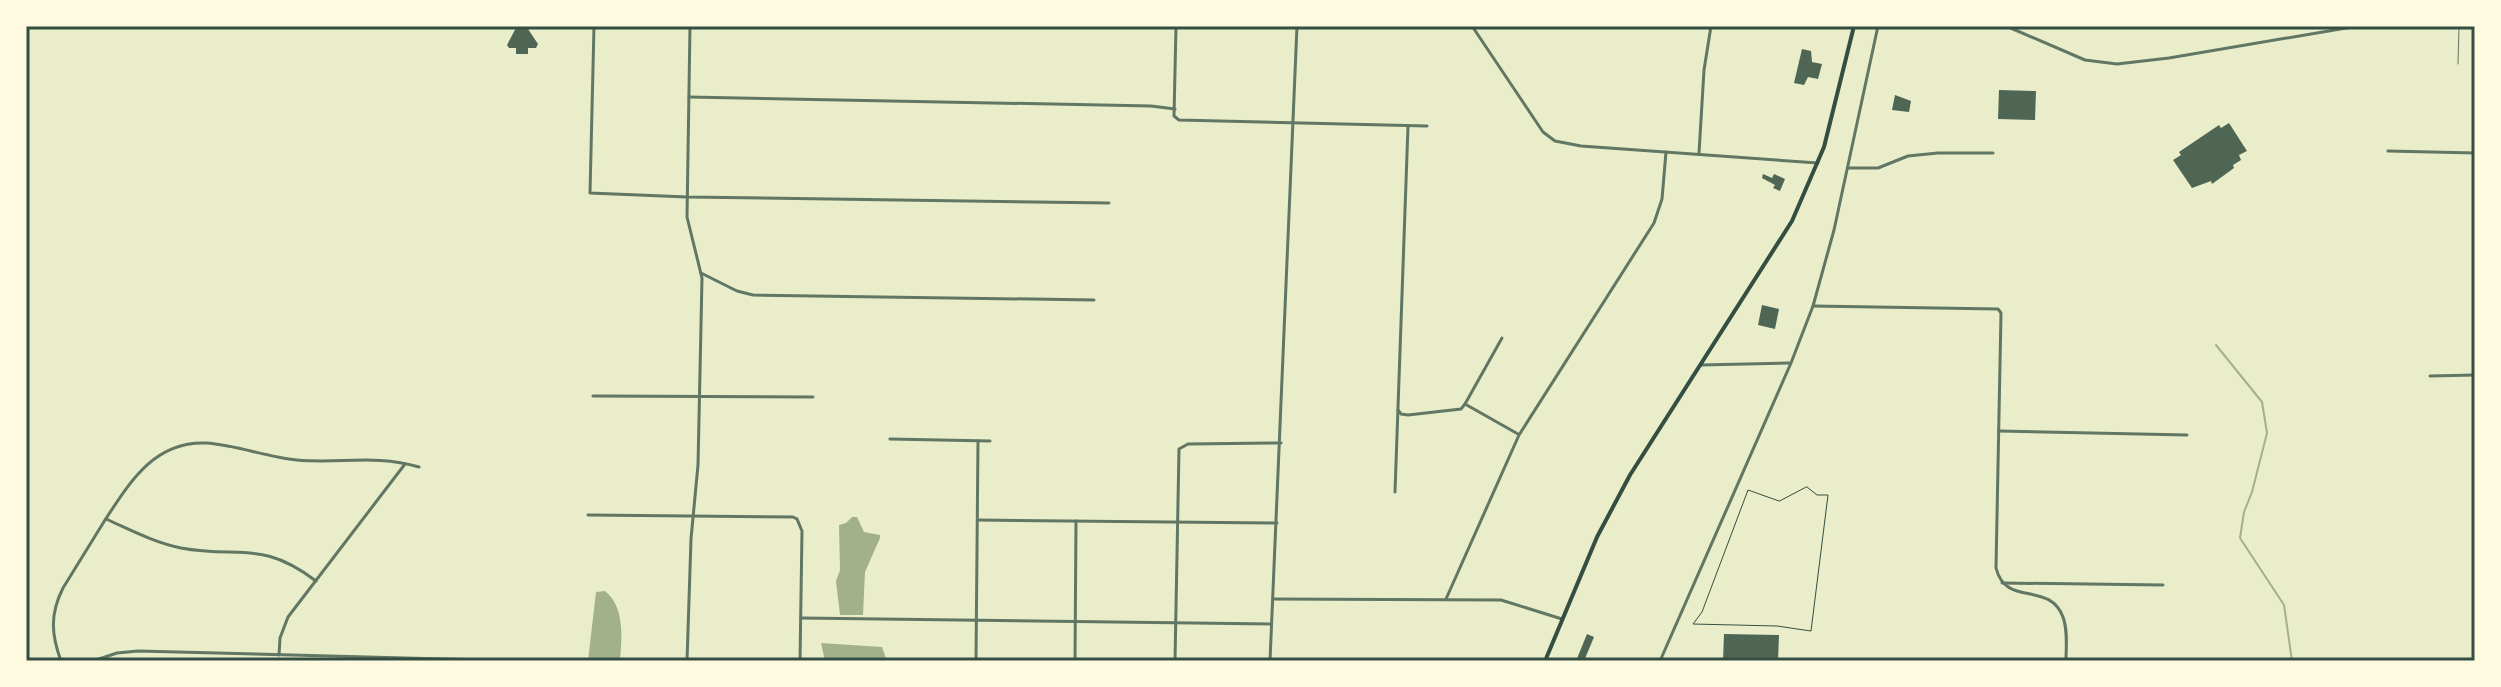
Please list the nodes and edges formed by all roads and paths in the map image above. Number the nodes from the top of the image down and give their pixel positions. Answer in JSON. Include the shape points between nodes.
{"nodes":[{"id":1,"x":594,"y":26,"type":"edge"},
{"id":2,"x":690,"y":26,"type":"edge"},
{"id":3,"x":1176,"y":26,"type":"edge"},
{"id":4,"x":1297,"y":26,"type":"edge"},
{"id":5,"x":1472,"y":26,"type":"edge"},
{"id":6,"x":1711,"y":26,"type":"edge"},
{"id":7,"x":1854,"y":26,"type":"edge"},
{"id":8,"x":1878,"y":26,"type":"edge"},
{"id":9,"x":2006,"y":26,"type":"edge"},
{"id":10,"x":2358,"y":26,"type":"edge"},
{"id":11,"x":2412,"y":26,"type":"edge"},
{"id":12,"x":2430,"y":26,"type":"edge"},
{"id":13,"x":2459,"y":26,"type":"edge"},
{"id":14,"x":2458,"y":64,"type":"dead end"},
{"id":15,"x":689,"y":97,"type":"junction"},
{"id":16,"x":1175,"y":109,"type":"junction"},
{"id":17,"x":1293,"y":124,"type":"junction"},
{"id":18,"x":1408,"y":126,"type":"junction"},
{"id":19,"x":1427,"y":126,"type":"dead end"},
{"id":20,"x":2388,"y":151,"type":"dead end"},
{"id":21,"x":1666,"y":152,"type":"junction"},
{"id":22,"x":1699,"y":153,"type":"junction"},
{"id":23,"x":1993,"y":153,"type":"dead end"},
{"id":24,"x":2475,"y":153,"type":"edge"},
{"id":25,"x":1818,"y":163,"type":"junction"},
{"id":26,"x":1849,"y":168,"type":"junction"},
{"id":27,"x":687,"y":197,"type":"junction"},
{"id":28,"x":1109,"y":203,"type":"dead end"},
{"id":29,"x":701,"y":273,"type":"junction"},
{"id":30,"x":1094,"y":300,"type":"dead end"},
{"id":31,"x":1813,"y":306,"type":"junction"},
{"id":32,"x":1502,"y":338,"type":"dead end"},
{"id":33,"x":1791,"y":363,"type":"junction"},
{"id":34,"x":1701,"y":365,"type":"junction"},
{"id":35,"x":2475,"y":375,"type":"edge"},
{"id":36,"x":2430,"y":376,"type":"dead end"},
{"id":37,"x":593,"y":396,"type":"dead end"},
{"id":38,"x":699,"y":397,"type":"junction"},
{"id":39,"x":813,"y":397,"type":"dead end"},
{"id":40,"x":1465,"y":404,"type":"junction"},
{"id":41,"x":1398,"y":408,"type":"junction"},
{"id":42,"x":1999,"y":431,"type":"junction"},
{"id":43,"x":1519,"y":435,"type":"junction"},
{"id":44,"x":2187,"y":435,"type":"dead end"},
{"id":45,"x":890,"y":439,"type":"dead end"},
{"id":46,"x":978,"y":441,"type":"junction"},
{"id":47,"x":990,"y":441,"type":"dead end"},
{"id":48,"x":1281,"y":443,"type":"junction"},
{"id":49,"x":406,"y":463,"type":"junction"},
{"id":50,"x":419,"y":467,"type":"dead end"},
{"id":51,"x":1395,"y":492,"type":"dead end"},
{"id":52,"x":588,"y":515,"type":"dead end"},
{"id":53,"x":693,"y":516,"type":"junction"},
{"id":54,"x":106,"y":519,"type":"junction"},
{"id":55,"x":978,"y":520,"type":"junction"},
{"id":56,"x":1076,"y":521,"type":"junction"},
{"id":57,"x":1177,"y":522,"type":"junction"},
{"id":58,"x":1277,"y":523,"type":"junction"},
{"id":59,"x":316,"y":581,"type":"junction"},
{"id":60,"x":2002,"y":583,"type":"junction"},
{"id":61,"x":2163,"y":585,"type":"dead end"},
{"id":62,"x":1274,"y":599,"type":"junction"},
{"id":63,"x":1446,"y":599,"type":"junction"},
{"id":64,"x":1702,"y":612,"type":"joint"},
{"id":65,"x":801,"y":618,"type":"junction"},
{"id":66,"x":1562,"y":619,"type":"junction"},
{"id":67,"x":976,"y":620,"type":"junction"},
{"id":68,"x":1076,"y":621,"type":"junction"},
{"id":69,"x":1176,"y":623,"type":"junction"},
{"id":70,"x":1271,"y":624,"type":"junction"},
{"id":71,"x":186,"y":653,"type":"junction"},
{"id":72,"x":279,"y":655,"type":"junction"},
{"id":73,"x":976,"y":660,"type":"edge"},
{"id":74,"x":61,"y":661,"type":"edge"},
{"id":75,"x":93,"y":661,"type":"edge"},
{"id":76,"x":187,"y":661,"type":"edge"},
{"id":77,"x":516,"y":661,"type":"edge"},
{"id":78,"x":687,"y":661,"type":"edge"},
{"id":79,"x":800,"y":661,"type":"edge"},
{"id":80,"x":1075,"y":661,"type":"edge"},
{"id":81,"x":1175,"y":661,"type":"edge"},
{"id":82,"x":1270,"y":661,"type":"edge"},
{"id":83,"x":1545,"y":661,"type":"edge"},
{"id":84,"x":1660,"y":661,"type":"edge"},
{"id":85,"x":2066,"y":661,"type":"edge"}],
"edges":[{"from":1,"to":27,"type":"street","via":[[590,193]]},
{"from":2,"to":15,"type":"street"},
{"from":3,"to":16,"type":"street"},
{"from":4,"to":17,"type":"street"},
{"from":5,"to":21,"type":"street","via":[[1552,139]]},
{"from":6,"to":22,"type":"street"},
{"from":7,"to":25,"type":"main road"},
{"from":8,"to":26,"type":"street"},
{"from":9,"to":10,"type":"street","via":[[2085,60],[2117,64]]},
{"from":11,"to":12,"type":"street"},
{"from":13,"to":14,"type":"lane"},
{"from":15,"to":16,"type":"street"},
{"from":15,"to":27,"type":"street"},
{"from":16,"to":17,"type":"street","via":[[1174,116],[1184,121]]},
{"from":17,"to":18,"type":"street"},
{"from":17,"to":48,"type":"street"},
{"from":18,"to":19,"type":"street"},
{"from":18,"to":41,"type":"street"},
{"from":20,"to":24,"type":"street"},
{"from":21,"to":22,"type":"street"},
{"from":21,"to":43,"type":"street","via":[[1654,223]]},
{"from":22,"to":25,"type":"street"},
{"from":23,"to":26,"type":"street","via":[[1908,156],[1878,168]]},
{"from":25,"to":34,"type":"main road","via":[[1782,239]]},
{"from":26,"to":31,"type":"street"},
{"from":27,"to":28,"type":"street"},
{"from":27,"to":29,"type":"street","via":[[687,225]]},
{"from":29,"to":30,"type":"street","via":[[761,296]]},
{"from":29,"to":38,"type":"street"},
{"from":31,"to":33,"type":"street"},
{"from":31,"to":42,"type":"street","via":[[1998,309]]},
{"from":32,"to":40,"type":"street"},
{"from":33,"to":34,"type":"street"},
{"from":33,"to":84,"type":"street"},
{"from":34,"to":66,"type":"main road","via":[[1618,498]]},
{"from":35,"to":36,"type":"street"},
{"from":37,"to":38,"type":"street"},
{"from":38,"to":39,"type":"street"},
{"from":38,"to":53,"type":"street"},
{"from":40,"to":41,"type":"street","via":[[1461,409],[1408,415]]},
{"from":40,"to":43,"type":"street"},
{"from":41,"to":51,"type":"street"},
{"from":42,"to":44,"type":"street"},
{"from":42,"to":60,"type":"street","via":[[1996,568]]},
{"from":43,"to":63,"type":"street"},
{"from":45,"to":46,"type":"street"},
{"from":46,"to":47,"type":"street"},
{"from":46,"to":55,"type":"street"},
{"from":48,"to":57,"type":"street","via":[[1181,447]]},
{"from":48,"to":58,"type":"street"},
{"from":49,"to":50,"type":"street"},
{"from":49,"to":54,"type":"street","via":[[298,460],[214,444],[184,445],[142,467]]},
{"from":49,"to":59,"type":"street"},
{"from":52,"to":53,"type":"street"},
{"from":53,"to":65,"type":"street","via":[[798,521]]},
{"from":53,"to":78,"type":"street"},
{"from":54,"to":59,"type":"street","via":[[180,548],[267,554]]},
{"from":54,"to":74,"type":"street","via":[[56,603],[52,630]]},
{"from":55,"to":56,"type":"street"},
{"from":55,"to":67,"type":"street"},
{"from":56,"to":57,"type":"street"},
{"from":56,"to":68,"type":"street"},
{"from":57,"to":58,"type":"street"},
{"from":57,"to":69,"type":"street"},
{"from":58,"to":62,"type":"street"},
{"from":59,"to":72,"type":"street","via":[[288,617]]},
{"from":60,"to":61,"type":"street"},
{"from":60,"to":85,"type":"street","via":[[2013,591],[2042,596],[2058,608],[2064,620]]},
{"from":62,"to":63,"type":"street"},
{"from":62,"to":70,"type":"street"},
{"from":63,"to":66,"type":"street","via":[[1509,601]]},
{"from":64,"to":64,"type":"path","via":[[1748,490],[1779,501],[1807,487],[1828,495],[1811,631],[1693,624]]},
{"from":65,"to":67,"type":"street"},
{"from":65,"to":79,"type":"street"},
{"from":66,"to":83,"type":"main road"},
{"from":67,"to":68,"type":"street"},
{"from":67,"to":73,"type":"street"},
{"from":68,"to":69,"type":"street"},
{"from":68,"to":80,"type":"street"},
{"from":69,"to":70,"type":"street"},
{"from":69,"to":81,"type":"street"},
{"from":70,"to":82,"type":"street"},
{"from":71,"to":72,"type":"street"},
{"from":71,"to":75,"type":"street","via":[[131,652]]},
{"from":71,"to":76,"type":"street"},
{"from":72,"to":77,"type":"street"}]}
